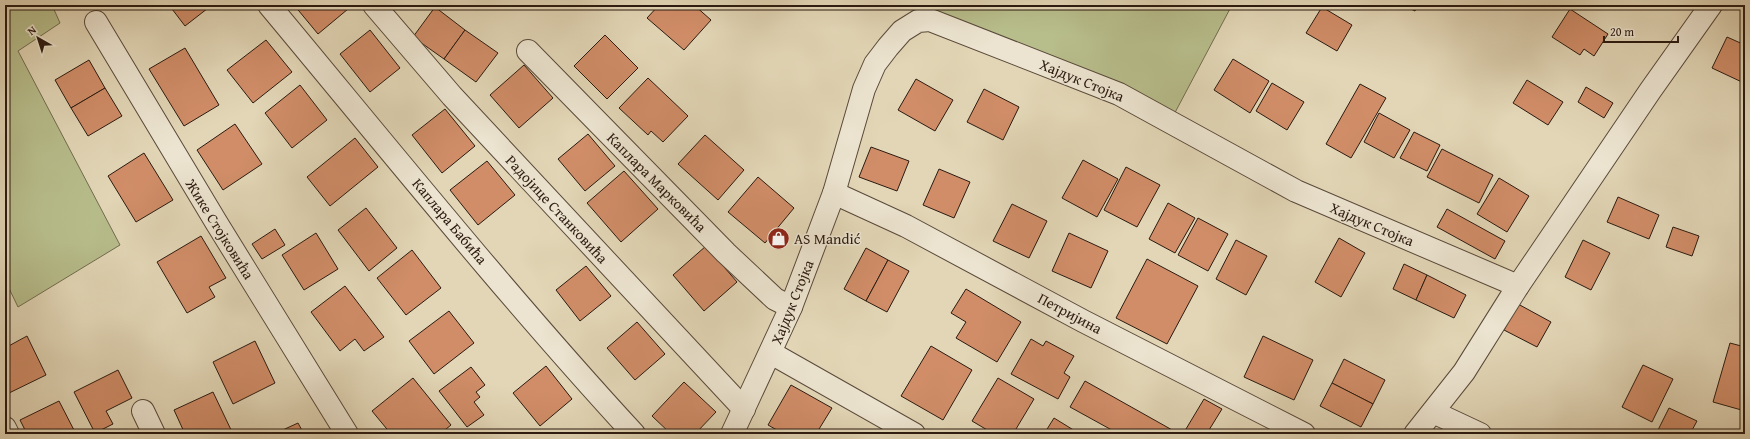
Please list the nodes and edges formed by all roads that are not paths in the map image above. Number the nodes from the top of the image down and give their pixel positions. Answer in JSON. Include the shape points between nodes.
{"nodes":[{"id":1,"x":269,"y":5,"type":"edge"},
{"id":2,"x":374,"y":5,"type":"edge"},
{"id":3,"x":1711,"y":5,"type":"edge"},
{"id":4,"x":922,"y":13,"type":"edge"},
{"id":5,"x":96,"y":22,"type":"dead end"},
{"id":6,"x":528,"y":51,"type":"dead end"},
{"id":7,"x":834,"y":193,"type":"junction"},
{"id":8,"x":1518,"y":286,"type":"junction"},
{"id":9,"x":792,"y":306,"type":"junction"},
{"id":10,"x":771,"y":353,"type":"junction"},
{"id":11,"x":744,"y":409,"type":"junction"},
{"id":12,"x":143,"y":411,"type":"dead end"},
{"id":13,"x":1433,"y":412,"type":"junction"},
{"id":14,"x":5,"y":428,"type":"edge"},
{"id":15,"x":736,"y":433,"type":"edge"},
{"id":16,"x":8,"y":434,"type":"edge"},
{"id":17,"x":154,"y":434,"type":"edge"},
{"id":18,"x":347,"y":434,"type":"edge"},
{"id":19,"x":634,"y":434,"type":"edge"},
{"id":20,"x":914,"y":434,"type":"edge"},
{"id":21,"x":1304,"y":434,"type":"edge"},
{"id":22,"x":1415,"y":434,"type":"edge"},
{"id":23,"x":1480,"y":434,"type":"edge"}],
"edges":[{"from":1,"to":19,"type":"street","name":"Каплара Бабића","via":[[497,278]]},
{"from":2,"to":11,"type":"street","name":"Радојице Станковића","via":[[452,96]]},
{"from":3,"to":8,"type":"street","via":[[1650,90]]},
{"from":4,"to":7,"type":"street","name":"Хајдук Стојка","via":[[902,31],[875,64],[864,89]]},
{"from":4,"to":8,"type":"street","name":"Хајдук Стојка","via":[[930,20],[1119,94],[1296,192]]},
{"from":5,"to":18,"type":"street","name":"Жике Стојковића"},
{"from":6,"to":9,"type":"street","name":"Каплара Марковића","via":[[726,253],[775,299]]},
{"from":7,"to":9,"type":"street","name":"Хајдук Стојка"},
{"from":7,"to":21,"type":"street","name":"Петријина","via":[[906,226],[1083,321]]},
{"from":8,"to":13,"type":"street","via":[[1464,372]]},
{"from":9,"to":10,"type":"street","name":"Хајдук Стојка"},
{"from":10,"to":11,"type":"street","name":"Хајдук Стојка"},
{"from":10,"to":20,"type":"street"},
{"from":11,"to":15,"type":"street","name":"Хајдук Стојка"},
{"from":12,"to":17,"type":"street"},
{"from":13,"to":22,"type":"street"},
{"from":13,"to":23,"type":"street"},
{"from":14,"to":16,"type":"street"}]}
